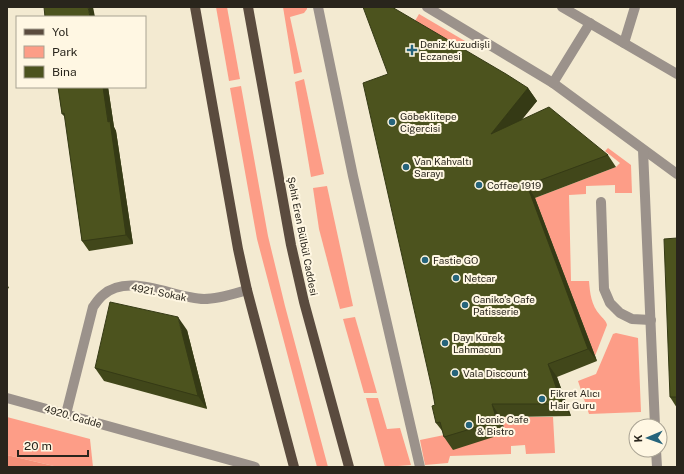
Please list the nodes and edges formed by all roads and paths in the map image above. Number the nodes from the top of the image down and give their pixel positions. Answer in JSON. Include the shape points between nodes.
{"nodes":[{"id":1,"x":196,"y":7,"type":"edge"},
{"id":2,"x":248,"y":7,"type":"edge"},
{"id":3,"x":318,"y":7,"type":"edge"},
{"id":4,"x":427,"y":7,"type":"edge"},
{"id":5,"x":562,"y":7,"type":"edge"},
{"id":6,"x":635,"y":7,"type":"edge"},
{"id":7,"x":590,"y":23,"type":"junction"},
{"id":8,"x":624,"y":43,"type":"junction"},
{"id":9,"x":677,"y":74,"type":"edge"},
{"id":10,"x":553,"y":83,"type":"junction"},
{"id":11,"x":643,"y":150,"type":"junction"},
{"id":12,"x":677,"y":174,"type":"edge"},
{"id":13,"x":601,"y":202,"type":"dead end"},
{"id":14,"x":247,"y":290,"type":"junction"},
{"id":15,"x":650,"y":320,"type":"junction"},
{"id":16,"x":7,"y":398,"type":"edge"},
{"id":17,"x":66,"y":414,"type":"junction"},
{"id":18,"x":655,"y":418,"type":"edge"},
{"id":19,"x":255,"y":467,"type":"edge"},
{"id":20,"x":294,"y":467,"type":"edge"},
{"id":21,"x":349,"y":467,"type":"edge"},
{"id":22,"x":420,"y":467,"type":"edge"}],
"edges":[{"from":1,"to":14,"type":"main road"},
{"from":2,"to":21,"type":"main road","name":"Şehit Eren Bülbül Caddesi","via":[[291,245]]},
{"from":3,"to":22,"type":"street","via":[[353,176]]},
{"from":4,"to":10,"type":"street"},
{"from":5,"to":7,"type":"street"},
{"from":6,"to":8,"type":"street"},
{"from":7,"to":8,"type":"street"},
{"from":7,"to":10,"type":"street"},
{"from":8,"to":9,"type":"street"},
{"from":10,"to":11,"type":"street"},
{"from":11,"to":12,"type":"street"},
{"from":11,"to":15,"type":"street"},
{"from":13,"to":15,"type":"street","via":[[604,289],[610,303],[620,314],[632,319]]},
{"from":14,"to":17,"type":"street","name":"4921. Sokak","via":[[205,299],[138,286],[124,285],[111,289],[101,296],[93,307]]},
{"from":14,"to":20,"type":"main road"},
{"from":15,"to":18,"type":"street"},
{"from":16,"to":17,"type":"street","name":"4920. Cadde"},
{"from":17,"to":19,"type":"street","name":"4920. Cadde"}]}
